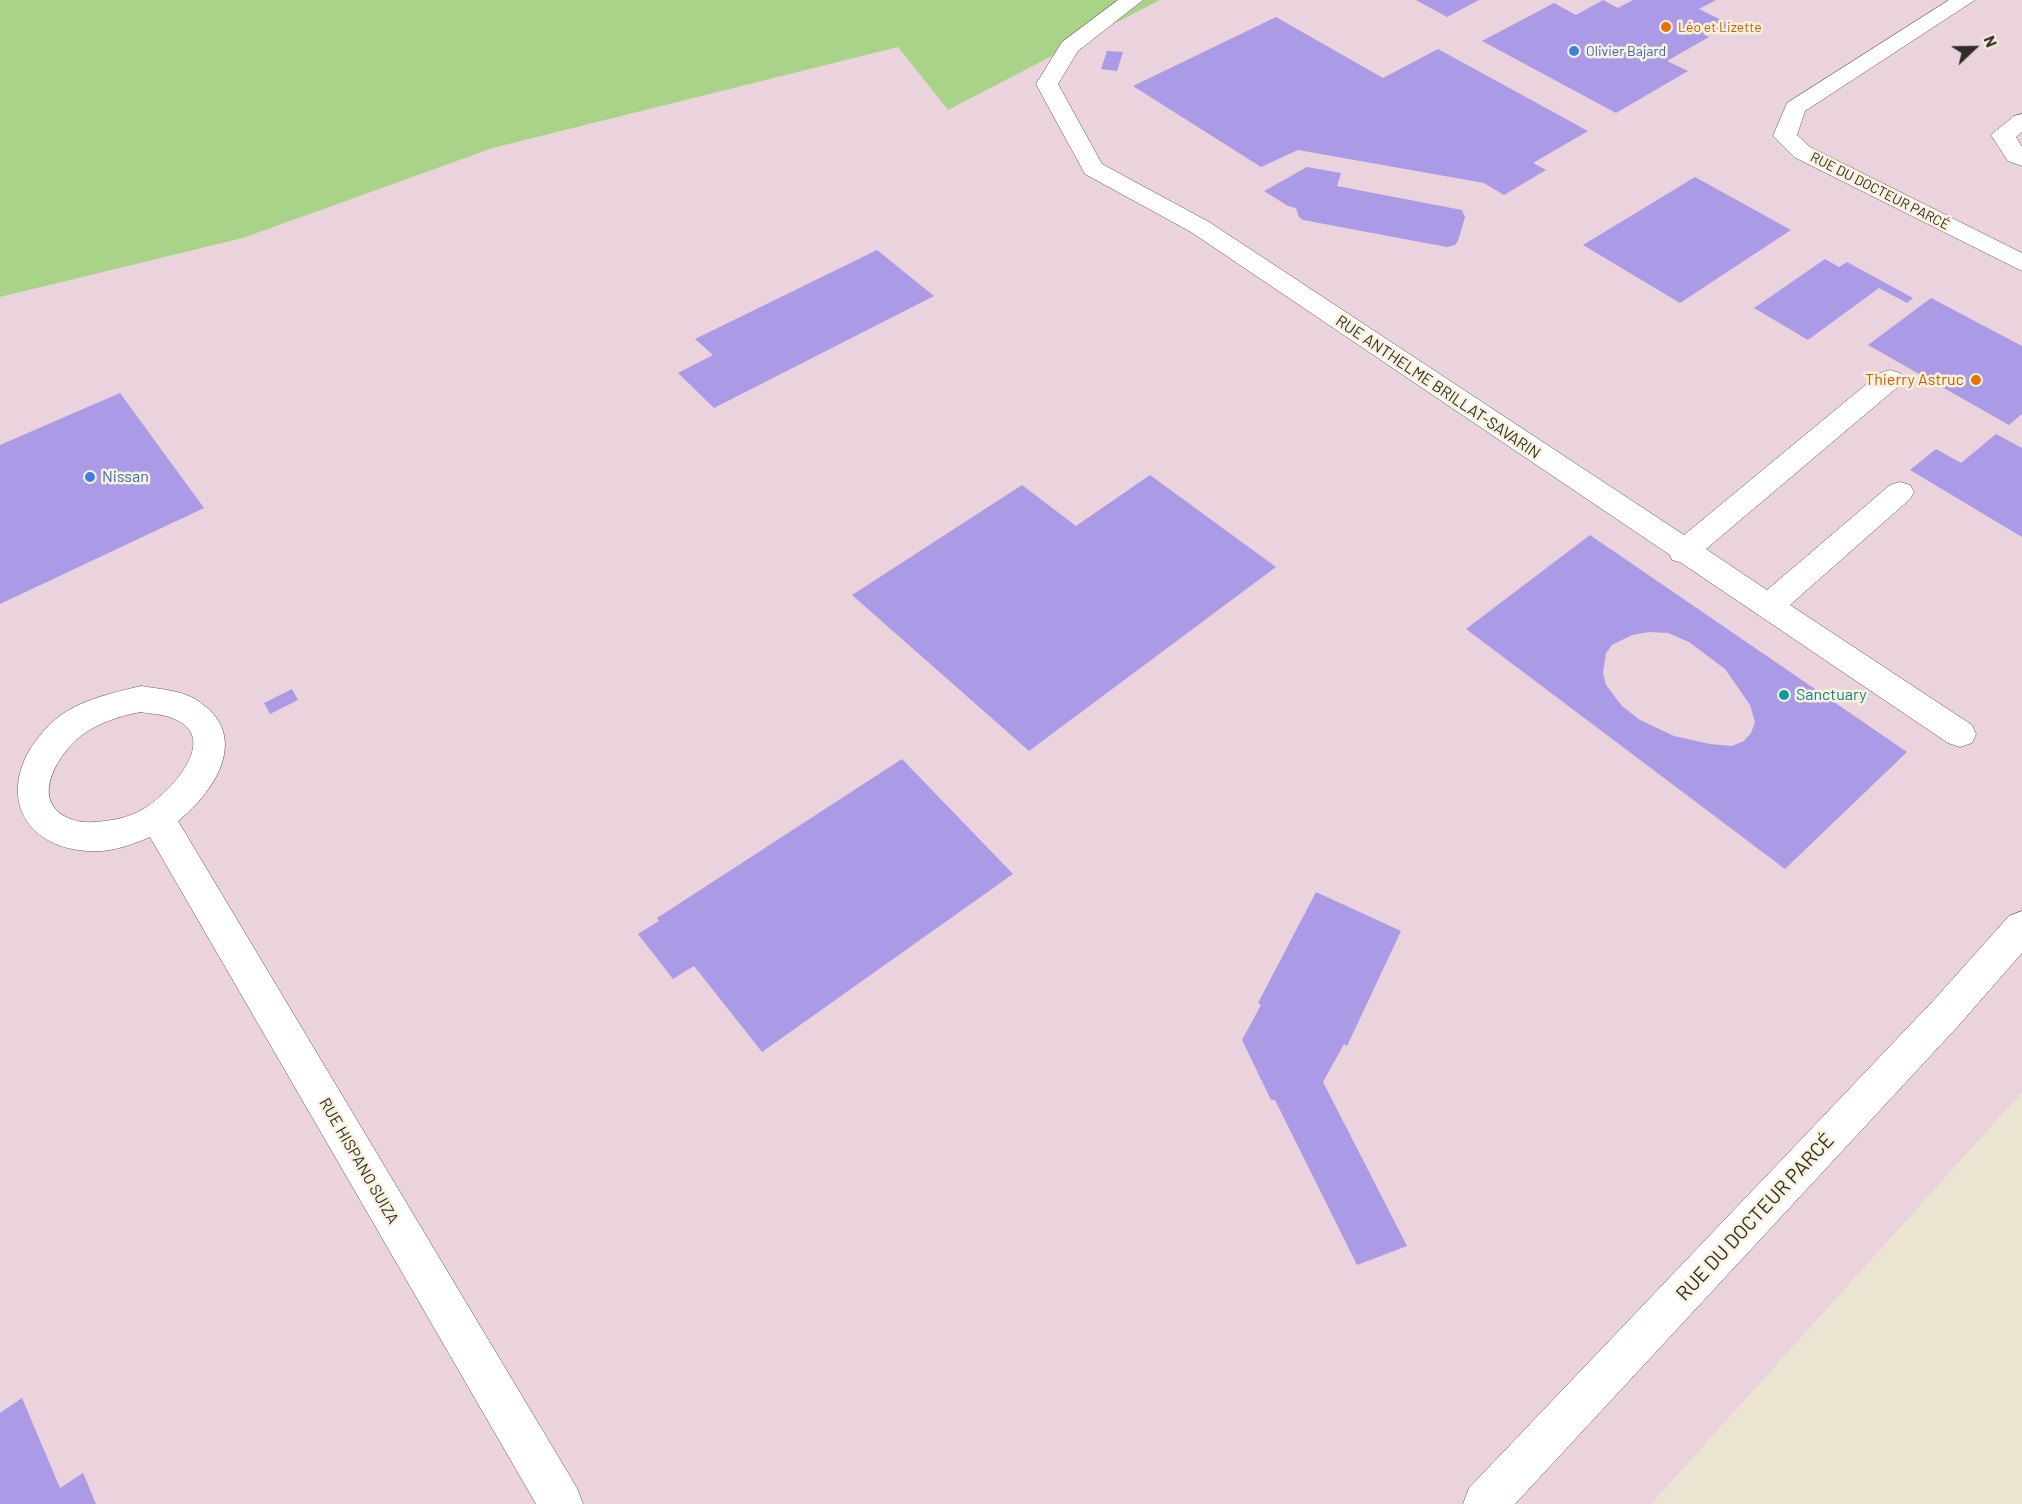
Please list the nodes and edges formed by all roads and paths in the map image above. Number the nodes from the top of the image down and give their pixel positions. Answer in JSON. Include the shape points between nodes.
{"nodes":[{"id":1,"x":1132,"y":0,"type":"edge"},
{"id":2,"x":1964,"y":0,"type":"edge"},
{"id":3,"x":2022,"y":121,"type":"edge"},
{"id":4,"x":2022,"y":159,"type":"edge"},
{"id":5,"x":2022,"y":263,"type":"edge"},
{"id":6,"x":1890,"y":379,"type":"dead end"},
{"id":7,"x":1900,"y":492,"type":"dead end"},
{"id":8,"x":1683,"y":552,"type":"junction"},
{"id":9,"x":1767,"y":607,"type":"junction"},
{"id":10,"x":1960,"y":734,"type":"dead end"},
{"id":11,"x":158,"y":819,"type":"junction"},
{"id":12,"x":2022,"y":927,"type":"edge"},
{"id":13,"x":561,"y":1504,"type":"edge"},
{"id":14,"x":1485,"y":1504,"type":"edge"}],
"edges":[{"from":1,"to":8,"type":"street","name":"RUE ANTHELME BRILLAT-SAVARIN","via":[[1070,47],[1047,84],[1093,169],[1200,226]]},
{"from":2,"to":5,"type":"street","name":"RUE DU DOCTEUR PARCÉ","via":[[1795,108],[1785,136],[1802,152]]},
{"from":3,"to":4,"type":"street","via":[[2003,135]]},
{"from":6,"to":8,"type":"street"},
{"from":7,"to":9,"type":"street"},
{"from":8,"to":9,"type":"street","name":"RUE ANTHELME BRILLAT-SAVARIN"},
{"from":9,"to":10,"type":"street","name":"RUE ANTHELME BRILLAT-SAVARIN"},
{"from":11,"to":11,"type":"street","via":[[199,780],[209,759],[210,738],[202,720],[187,707],[166,700],[141,699],[87,715],[63,731],[44,751],[33,773],[31,794],[36,813],[52,828],[74,836],[100,838],[129,832]]},
{"from":11,"to":13,"type":"street","name":"RUE HISPANO SUIZA"},
{"from":12,"to":14,"type":"street","name":"RUE DU DOCTEUR PARCÉ"}]}
